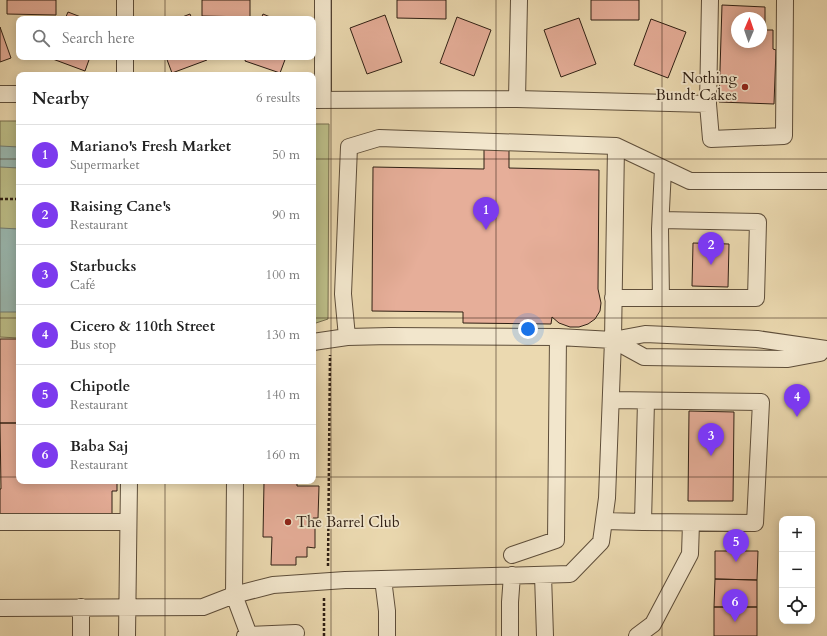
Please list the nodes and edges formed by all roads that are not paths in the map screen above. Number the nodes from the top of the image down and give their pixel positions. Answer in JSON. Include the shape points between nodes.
{"nodes":[{"id":1,"x":126,"y":0,"type":"edge"},
{"id":2,"x":323,"y":0,"type":"edge"},
{"id":3,"x":519,"y":0,"type":"edge"},
{"id":4,"x":710,"y":0,"type":"edge"},
{"id":5,"x":785,"y":0,"type":"edge"},
{"id":6,"x":126,"y":16,"type":"edge"},
{"id":7,"x":126,"y":60,"type":"edge"},
{"id":8,"x":125,"y":72,"type":"edge"},
{"id":9,"x":0,"y":94,"type":"edge"},
{"id":10,"x":16,"y":94,"type":"edge"},
{"id":11,"x":517,"y":99,"type":"junction"},
{"id":12,"x":318,"y":100,"type":"edge"},
{"id":13,"x":708,"y":104,"type":"junction"},
{"id":14,"x":616,"y":146,"type":"junction"},
{"id":15,"x":663,"y":169,"type":"junction"},
{"id":16,"x":827,"y":182,"type":"edge"},
{"id":17,"x":661,"y":220,"type":"junction"},
{"id":18,"x":613,"y":298,"type":"junction"},
{"id":19,"x":661,"y":298,"type":"junction"},
{"id":20,"x":347,"y":337,"type":"junction"},
{"id":21,"x":558,"y":337,"type":"junction"},
{"id":22,"x":613,"y":340,"type":"junction"},
{"id":23,"x":316,"y":342,"type":"edge"},
{"id":24,"x":827,"y":350,"type":"edge"},
{"id":25,"x":611,"y":400,"type":"junction"},
{"id":26,"x":646,"y":401,"type":"junction"},
{"id":27,"x":129,"y":484,"type":"edge"},
{"id":28,"x":235,"y":484,"type":"edge"},
{"id":29,"x":604,"y":520,"type":"junction"},
{"id":30,"x":0,"y":522,"type":"edge"},
{"id":31,"x":128,"y":522,"type":"junction"},
{"id":32,"x":643,"y":522,"type":"junction"},
{"id":33,"x":691,"y":523,"type":"junction"},
{"id":34,"x":512,"y":555,"type":"dead end"},
{"id":35,"x":543,"y":575,"type":"junction"},
{"id":36,"x":512,"y":576,"type":"junction"},
{"id":37,"x":383,"y":579,"type":"junction"},
{"id":38,"x":234,"y":595,"type":"junction"},
{"id":39,"x":81,"y":607,"type":"junction"},
{"id":40,"x":127,"y":607,"type":"junction"},
{"id":41,"x":0,"y":608,"type":"edge"},
{"id":42,"x":296,"y":633,"type":"dead end"},
{"id":43,"x":247,"y":635,"type":"edge"},
{"id":44,"x":81,"y":636,"type":"edge"},
{"id":45,"x":127,"y":636,"type":"edge"},
{"id":46,"x":387,"y":636,"type":"edge"},
{"id":47,"x":510,"y":636,"type":"edge"},
{"id":48,"x":545,"y":636,"type":"edge"},
{"id":49,"x":637,"y":636,"type":"edge"}],
"edges":[{"from":1,"to":6,"type":"street"},
{"from":2,"to":12,"type":"street"},
{"from":3,"to":11,"type":"street"},
{"from":4,"to":13,"type":"street"},
{"from":5,"to":13,"type":"street","via":[[784,136],[711,139]]},
{"from":7,"to":8,"type":"street"},
{"from":9,"to":10,"type":"street"},
{"from":11,"to":12,"type":"street"},
{"from":11,"to":13,"type":"street"},
{"from":14,"to":15,"type":"street"},
{"from":14,"to":18,"type":"street"},
{"from":14,"to":20,"type":"street","via":[[379,138],[349,147],[343,294]]},
{"from":15,"to":16,"type":"street","via":[[690,182]]},
{"from":15,"to":17,"type":"street"},
{"from":17,"to":19,"type":"street"},
{"from":17,"to":19,"type":"street","via":[[758,222],[756,298]]},
{"from":18,"to":19,"type":"street"},
{"from":18,"to":22,"type":"street"},
{"from":20,"to":21,"type":"street"},
{"from":20,"to":23,"type":"street"},
{"from":21,"to":22,"type":"street"},
{"from":21,"to":34,"type":"street","via":[[556,540]]},
{"from":22,"to":24,"type":"street","via":[[645,334],[757,339]]},
{"from":22,"to":24,"type":"street","via":[[644,357],[788,359]]},
{"from":22,"to":25,"type":"street"},
{"from":25,"to":26,"type":"street"},
{"from":25,"to":29,"type":"street"},
{"from":26,"to":32,"type":"street"},
{"from":26,"to":33,"type":"street","via":[[761,402],[755,523]]},
{"from":27,"to":31,"type":"street"},
{"from":28,"to":38,"type":"street"},
{"from":29,"to":32,"type":"street"},
{"from":29,"to":35,"type":"street","via":[[601,542],[570,574]]},
{"from":30,"to":31,"type":"street"},
{"from":31,"to":40,"type":"street"},
{"from":32,"to":33,"type":"street"},
{"from":33,"to":49,"type":"street","via":[[690,554],[653,624]]},
{"from":35,"to":36,"type":"street"},
{"from":35,"to":48,"type":"street"},
{"from":36,"to":37,"type":"street"},
{"from":36,"to":47,"type":"street"},
{"from":37,"to":38,"type":"street","via":[[273,585]]},
{"from":37,"to":46,"type":"street"},
{"from":38,"to":40,"type":"street","via":[[203,608]]},
{"from":38,"to":43,"type":"street"},
{"from":39,"to":40,"type":"street"},
{"from":39,"to":41,"type":"street"},
{"from":39,"to":44,"type":"street"},
{"from":40,"to":45,"type":"street"},
{"from":42,"to":43,"type":"street"}]}
